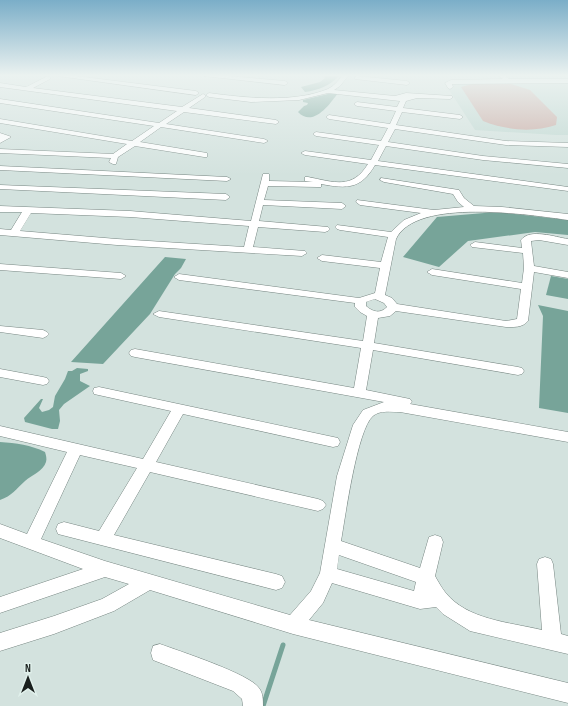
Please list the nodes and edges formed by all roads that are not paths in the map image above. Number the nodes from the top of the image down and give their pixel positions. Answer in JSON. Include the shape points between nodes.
{"nodes":[{"id":1,"x":53,"y":109,"type":"edge"},
{"id":2,"x":172,"y":109,"type":"edge"},
{"id":3,"x":392,"y":109,"type":"edge"},
{"id":4,"x":180,"y":110,"type":"junction"},
{"id":5,"x":400,"y":110,"type":"junction"},
{"id":6,"x":329,"y":117,"type":"dead end"},
{"id":7,"x":460,"y":117,"type":"dead end"},
{"id":8,"x":0,"y":121,"type":"edge"},
{"id":9,"x":276,"y":122,"type":"dead end"},
{"id":10,"x":159,"y":125,"type":"junction"},
{"id":11,"x":392,"y":126,"type":"junction"},
{"id":12,"x":316,"y":134,"type":"dead end"},
{"id":13,"x":0,"y":135,"type":"edge"},
{"id":14,"x":0,"y":141,"type":"edge"},
{"id":15,"x":264,"y":141,"type":"dead end"},
{"id":16,"x":134,"y":143,"type":"junction"},
{"id":17,"x":384,"y":144,"type":"junction"},
{"id":18,"x":568,"y":145,"type":"edge"},
{"id":19,"x":0,"y":151,"type":"edge"},
{"id":20,"x":305,"y":153,"type":"dead end"},
{"id":21,"x":204,"y":155,"type":"dead end"},
{"id":22,"x":372,"y":163,"type":"junction"},
{"id":23,"x":568,"y":166,"type":"edge"},
{"id":24,"x":0,"y":168,"type":"edge"},
{"id":25,"x":31,"y":170,"type":"junction"},
{"id":26,"x":80,"y":172,"type":"junction"},
{"id":27,"x":227,"y":179,"type":"dead end"},
{"id":28,"x":308,"y":179,"type":"dead end"},
{"id":29,"x":384,"y":180,"type":"dead end"},
{"id":30,"x":127,"y":184,"type":"junction"},
{"id":31,"x":343,"y":186,"type":"dead end"},
{"id":32,"x":0,"y":187,"type":"edge"},
{"id":33,"x":12,"y":187,"type":"junction"},
{"id":34,"x":568,"y":189,"type":"edge"},
{"id":35,"x":63,"y":190,"type":"junction"},
{"id":36,"x":226,"y":197,"type":"dead end"},
{"id":37,"x":260,"y":202,"type":"junction"},
{"id":38,"x":360,"y":202,"type":"dead end"},
{"id":39,"x":342,"y":206,"type":"dead end"},
{"id":40,"x":470,"y":208,"type":"junction"},
{"id":41,"x":0,"y":209,"type":"edge"},
{"id":42,"x":28,"y":210,"type":"junction"},
{"id":43,"x":436,"y":213,"type":"junction"},
{"id":44,"x":568,"y":217,"type":"edge"},
{"id":45,"x":254,"y":223,"type":"junction"},
{"id":46,"x":340,"y":227,"type":"dead end"},
{"id":47,"x":325,"y":229,"type":"dead end"},
{"id":48,"x":0,"y":232,"type":"edge"},
{"id":49,"x":14,"y":233,"type":"junction"},
{"id":50,"x":393,"y":235,"type":"junction"},
{"id":51,"x":568,"y":242,"type":"edge"},
{"id":52,"x":475,"y":245,"type":"dead end"},
{"id":53,"x":248,"y":249,"type":"junction"},
{"id":54,"x":527,"y":251,"type":"junction"},
{"id":55,"x":302,"y":253,"type":"dead end"},
{"id":56,"x":322,"y":258,"type":"dead end"},
{"id":57,"x":386,"y":266,"type":"junction"},
{"id":58,"x":0,"y":268,"type":"edge"},
{"id":59,"x":529,"y":268,"type":"junction"},
{"id":60,"x":432,"y":272,"type":"dead end"},
{"id":61,"x":568,"y":275,"type":"edge"},
{"id":62,"x":121,"y":276,"type":"dead end"},
{"id":63,"x":179,"y":277,"type":"dead end"},
{"id":64,"x":526,"y":288,"type":"junction"},
{"id":65,"x":379,"y":297,"type":"junction"},
{"id":66,"x":361,"y":301,"type":"junction"},
{"id":67,"x":393,"y":307,"type":"junction"},
{"id":68,"x":159,"y":314,"type":"dead end"},
{"id":69,"x":373,"y":315,"type":"junction"},
{"id":70,"x":0,"y":329,"type":"edge"},
{"id":71,"x":43,"y":334,"type":"dead end"},
{"id":72,"x":367,"y":346,"type":"junction"},
{"id":73,"x":135,"y":353,"type":"dead end"},
{"id":74,"x":518,"y":371,"type":"dead end"},
{"id":75,"x":0,"y":373,"type":"edge"},
{"id":76,"x":43,"y":381,"type":"dead end"},
{"id":77,"x":99,"y":391,"type":"dead end"},
{"id":78,"x":358,"y":393,"type":"junction"},
{"id":79,"x":180,"y":408,"type":"junction"},
{"id":80,"x":512,"y":422,"type":"dead end"},
{"id":81,"x":0,"y":431,"type":"edge"},
{"id":82,"x":568,"y":437,"type":"edge"},
{"id":83,"x":333,"y":442,"type":"dead end"},
{"id":84,"x":76,"y":448,"type":"junction"},
{"id":85,"x":146,"y":466,"type":"junction"},
{"id":86,"x":318,"y":505,"type":"dead end"},
{"id":87,"x":64,"y":529,"type":"dead end"},
{"id":88,"x":0,"y":531,"type":"edge"},
{"id":89,"x":103,"y":539,"type":"junction"},
{"id":90,"x":31,"y":542,"type":"junction"},
{"id":91,"x":435,"y":542,"type":"dead end"},
{"id":92,"x":334,"y":546,"type":"junction"},
{"id":93,"x":545,"y":564,"type":"dead end"},
{"id":94,"x":105,"y":569,"type":"junction"},
{"id":95,"x":328,"y":574,"type":"junction"},
{"id":96,"x":427,"y":578,"type":"junction"},
{"id":97,"x":148,"y":582,"type":"junction"},
{"id":98,"x":276,"y":582,"type":"dead end"},
{"id":99,"x":439,"y":598,"type":"junction"},
{"id":100,"x":420,"y":601,"type":"junction"},
{"id":101,"x":0,"y":604,"type":"edge"},
{"id":102,"x":293,"y":625,"type":"junction"},
{"id":103,"x":0,"y":642,"type":"edge"},
{"id":104,"x":560,"y":643,"type":"edge"},
{"id":105,"x":160,"y":653,"type":"dead end"},
{"id":106,"x":568,"y":693,"type":"edge"},
{"id":107,"x":253,"y":706,"type":"edge"}],
"edges":[{"from":1,"to":10,"type":"street"},
{"from":2,"to":4,"type":"street"},
{"from":3,"to":5,"type":"street"},
{"from":4,"to":9,"type":"street"},
{"from":4,"to":10,"type":"street"},
{"from":5,"to":7,"type":"street"},
{"from":5,"to":11,"type":"street"},
{"from":6,"to":11,"type":"street"},
{"from":8,"to":16,"type":"street"},
{"from":10,"to":15,"type":"street"},
{"from":10,"to":16,"type":"street"},
{"from":11,"to":17,"type":"street"},
{"from":11,"to":18,"type":"street","via":[[506,143]]},
{"from":12,"to":17,"type":"street"},
{"from":13,"to":14,"type":"street","via":[[7,137]]},
{"from":16,"to":19,"type":"street","via":[[114,159]]},
{"from":16,"to":21,"type":"street"},
{"from":17,"to":22,"type":"street"},
{"from":17,"to":23,"type":"street","via":[[483,158]]},
{"from":20,"to":22,"type":"street"},
{"from":22,"to":28,"type":"street","via":[[359,181],[355,182],[329,183]]},
{"from":22,"to":34,"type":"street"},
{"from":24,"to":25,"type":"street"},
{"from":25,"to":26,"type":"street"},
{"from":25,"to":33,"type":"street"},
{"from":26,"to":30,"type":"street"},
{"from":26,"to":35,"type":"street"},
{"from":27,"to":30,"type":"street"},
{"from":29,"to":40,"type":"street","via":[[456,192]]},
{"from":30,"to":35,"type":"street"},
{"from":30,"to":36,"type":"street"},
{"from":31,"to":37,"type":"street","via":[[265,180]]},
{"from":32,"to":33,"type":"street"},
{"from":33,"to":35,"type":"street"},
{"from":37,"to":39,"type":"street"},
{"from":37,"to":45,"type":"street"},
{"from":38,"to":43,"type":"street"},
{"from":40,"to":43,"type":"street"},
{"from":40,"to":44,"type":"street"},
{"from":41,"to":42,"type":"street"},
{"from":42,"to":45,"type":"street"},
{"from":42,"to":49,"type":"street"},
{"from":43,"to":50,"type":"street","via":[[404,224]]},
{"from":45,"to":47,"type":"street"},
{"from":45,"to":53,"type":"street"},
{"from":46,"to":50,"type":"street"},
{"from":48,"to":49,"type":"street"},
{"from":49,"to":53,"type":"street"},
{"from":50,"to":57,"type":"street"},
{"from":51,"to":54,"type":"street","via":[[539,237],[528,238]]},
{"from":52,"to":54,"type":"street"},
{"from":53,"to":55,"type":"street"},
{"from":54,"to":59,"type":"street"},
{"from":56,"to":57,"type":"street"},
{"from":57,"to":65,"type":"street"},
{"from":58,"to":62,"type":"street"},
{"from":59,"to":61,"type":"street"},
{"from":59,"to":64,"type":"street"},
{"from":60,"to":64,"type":"street"},
{"from":63,"to":66,"type":"street"},
{"from":64,"to":67,"type":"street","via":[[522,321],[517,324]]},
{"from":65,"to":66,"type":"street"},
{"from":65,"to":67,"type":"street","via":[[391,302]]},
{"from":66,"to":69,"type":"street","via":[[360,307],[364,312]]},
{"from":67,"to":69,"type":"street","via":[[390,312],[383,315]]},
{"from":68,"to":72,"type":"street"},
{"from":69,"to":72,"type":"street"},
{"from":70,"to":71,"type":"street"},
{"from":72,"to":74,"type":"street"},
{"from":72,"to":78,"type":"street"},
{"from":73,"to":78,"type":"street"},
{"from":75,"to":76,"type":"street"},
{"from":77,"to":79,"type":"street"},
{"from":78,"to":80,"type":"street"},
{"from":79,"to":83,"type":"street"},
{"from":79,"to":85,"type":"street"},
{"from":81,"to":84,"type":"street"},
{"from":82,"to":92,"type":"street","via":[[400,407],[383,407],[368,413],[360,425],[344,476]]},
{"from":84,"to":85,"type":"street"},
{"from":84,"to":90,"type":"street"},
{"from":85,"to":86,"type":"street"},
{"from":85,"to":89,"type":"street"},
{"from":87,"to":89,"type":"street"},
{"from":88,"to":90,"type":"street"},
{"from":89,"to":98,"type":"street"},
{"from":90,"to":94,"type":"street"},
{"from":91,"to":96,"type":"street"},
{"from":92,"to":95,"type":"street"},
{"from":92,"to":96,"type":"street"},
{"from":93,"to":104,"type":"street"},
{"from":94,"to":97,"type":"street"},
{"from":94,"to":101,"type":"street"},
{"from":95,"to":100,"type":"street"},
{"from":95,"to":102,"type":"street","via":[[317,597]]},
{"from":96,"to":99,"type":"street"},
{"from":96,"to":100,"type":"street"},
{"from":97,"to":102,"type":"street"},
{"from":97,"to":103,"type":"street","via":[[108,605],[54,626]]},
{"from":99,"to":100,"type":"street"},
{"from":99,"to":104,"type":"street","via":[[470,622]]},
{"from":102,"to":106,"type":"street"},
{"from":105,"to":107,"type":"street","via":[[240,684],[252,694]]}]}
